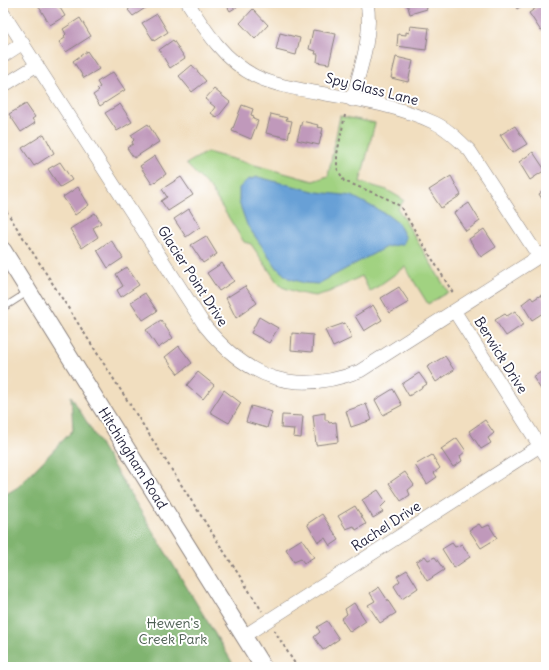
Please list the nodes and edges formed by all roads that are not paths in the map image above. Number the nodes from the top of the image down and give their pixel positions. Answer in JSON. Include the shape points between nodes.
{"nodes":[{"id":1,"x":188,"y":3,"type":"edge"},
{"id":2,"x":367,"y":3,"type":"edge"},
{"id":3,"x":3,"y":12,"type":"edge"},
{"id":4,"x":24,"y":43,"type":"junction"},
{"id":5,"x":3,"y":56,"type":"edge"},
{"id":6,"x":38,"y":65,"type":"junction"},
{"id":7,"x":3,"y":86,"type":"edge"},
{"id":8,"x":352,"y":100,"type":"junction"},
{"id":9,"x":3,"y":250,"type":"edge"},
{"id":10,"x":542,"y":254,"type":"edge"},
{"id":11,"x":29,"y":291,"type":"junction"},
{"id":12,"x":3,"y":308,"type":"edge"},
{"id":13,"x":455,"y":312,"type":"junction"},
{"id":14,"x":544,"y":448,"type":"edge"},
{"id":15,"x":244,"y":636,"type":"junction"},
{"id":16,"x":263,"y":667,"type":"edge"}],
"edges":[{"from":1,"to":8,"type":"street","name":"Spy Glass Lane","via":[[220,49],[257,77],[301,90]]},
{"from":2,"to":8,"type":"street","via":[[367,39]]},
{"from":3,"to":4,"type":"street","name":"Glacier Point Drive"},
{"from":4,"to":5,"type":"street"},
{"from":4,"to":6,"type":"street","name":"Glacier Point Drive"},
{"from":6,"to":7,"type":"street"},
{"from":6,"to":13,"type":"street","name":"Glacier Point Drive","via":[[205,326],[220,344],[247,366],[282,380],[300,383],[341,379],[360,371]]},
{"from":8,"to":10,"type":"street","name":"Spy Glass Lane","via":[[403,111],[436,123],[458,139],[470,151]]},
{"from":9,"to":11,"type":"street","name":"Hitchingham Road"},
{"from":10,"to":13,"type":"street","name":"Glacier Point Drive"},
{"from":11,"to":12,"type":"lane"},
{"from":11,"to":15,"type":"street","name":"Hitchingham Road"},
{"from":13,"to":14,"type":"street","name":"Berwick Drive"},
{"from":14,"to":15,"type":"street","name":"Rachel Drive"},
{"from":15,"to":16,"type":"street","name":"Hitchingham Road"}]}
